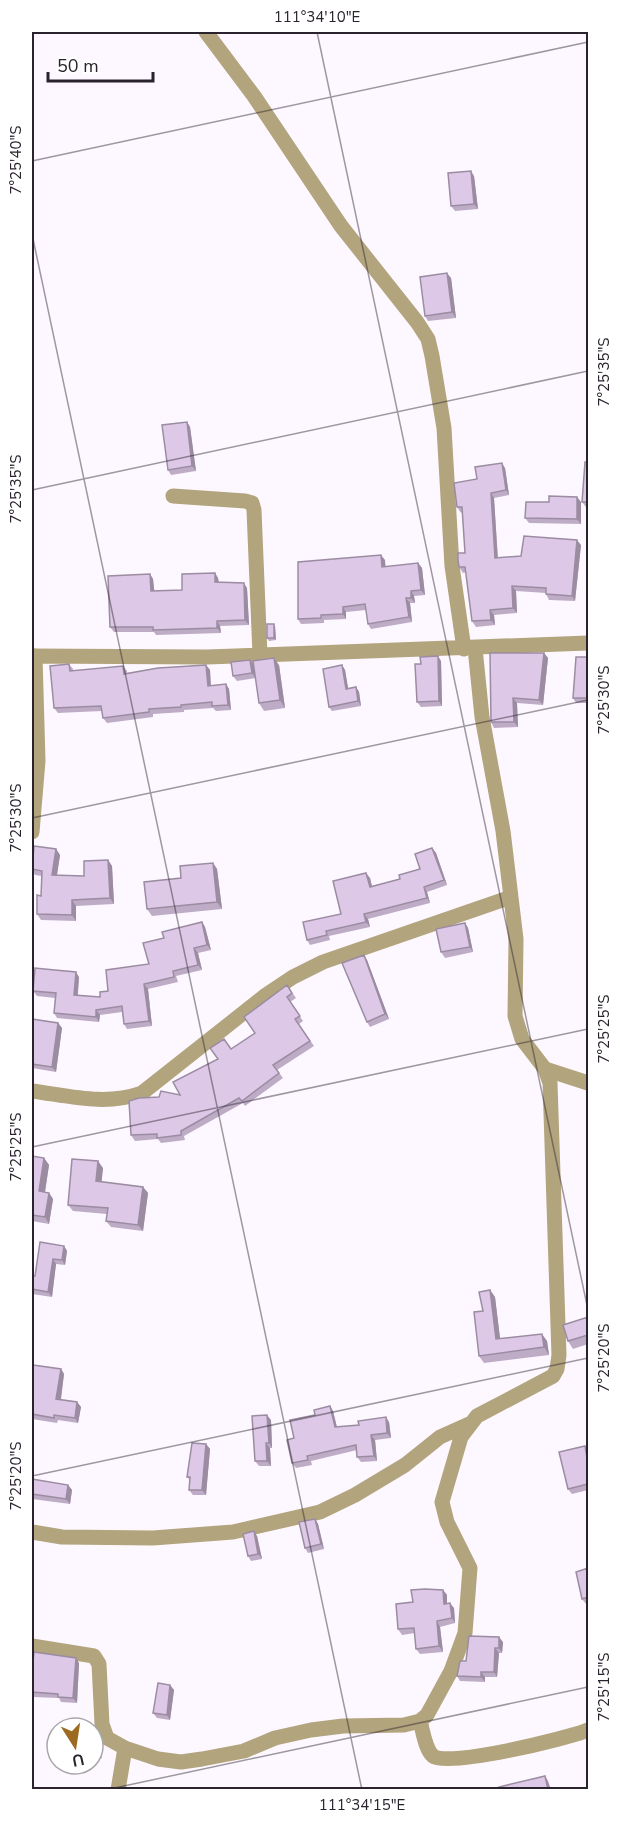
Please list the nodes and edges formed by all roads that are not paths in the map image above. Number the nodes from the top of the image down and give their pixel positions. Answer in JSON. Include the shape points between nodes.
{"nodes":[{"id":1,"x":206,"y":32,"type":"edge"},
{"id":2,"x":173,"y":496,"type":"dead end"},
{"id":3,"x":588,"y":643,"type":"edge"},
{"id":4,"x":470,"y":648,"type":"junction"},
{"id":5,"x":260,"y":655,"type":"junction"},
{"id":6,"x":33,"y":656,"type":"edge"},
{"id":7,"x":32,"y":831,"type":"edge"},
{"id":8,"x":511,"y":897,"type":"junction"},
{"id":9,"x":545,"y":1069,"type":"junction"},
{"id":10,"x":588,"y":1083,"type":"edge"},
{"id":11,"x":32,"y":1090,"type":"edge"},
{"id":12,"x":469,"y":1424,"type":"junction"},
{"id":13,"x":32,"y":1532,"type":"edge"},
{"id":14,"x":32,"y":1647,"type":"edge"},
{"id":15,"x":420,"y":1721,"type":"junction"},
{"id":16,"x":588,"y":1730,"type":"edge"},
{"id":17,"x":125,"y":1748,"type":"junction"},
{"id":18,"x":118,"y":1790,"type":"edge"}],
"edges":[{"from":1,"to":4,"type":"street","via":[[341,226],[428,339],[444,428],[452,566]]},
{"from":2,"to":5,"type":"street","via":[[252,503]]},
{"from":3,"to":4,"type":"street"},
{"from":4,"to":5,"type":"street"},
{"from":4,"to":8,"type":"street"},
{"from":5,"to":6,"type":"street"},
{"from":6,"to":7,"type":"street","via":[[38,761]]},
{"from":8,"to":9,"type":"street","via":[[516,939],[515,1016],[522,1039]]},
{"from":8,"to":11,"type":"street","via":[[345,954],[292,977],[142,1093],[111,1100]]},
{"from":9,"to":10,"type":"street"},
{"from":9,"to":12,"type":"street","via":[[551,1101],[558,1370],[548,1380],[477,1416]]},
{"from":12,"to":13,"type":"street","via":[[440,1437],[356,1496],[320,1512],[232,1532],[153,1538]]},
{"from":12,"to":15,"type":"street","via":[[461,1437],[442,1502],[447,1522],[470,1568],[465,1634],[451,1671]]},
{"from":14,"to":17,"type":"street","via":[[94,1656],[99,1664],[102,1724],[107,1738]]},
{"from":15,"to":16,"type":"street","via":[[431,1754],[438,1758],[480,1756]]},
{"from":15,"to":17,"type":"street","via":[[311,1730],[244,1750],[181,1762]]},
{"from":17,"to":18,"type":"street"}]}
